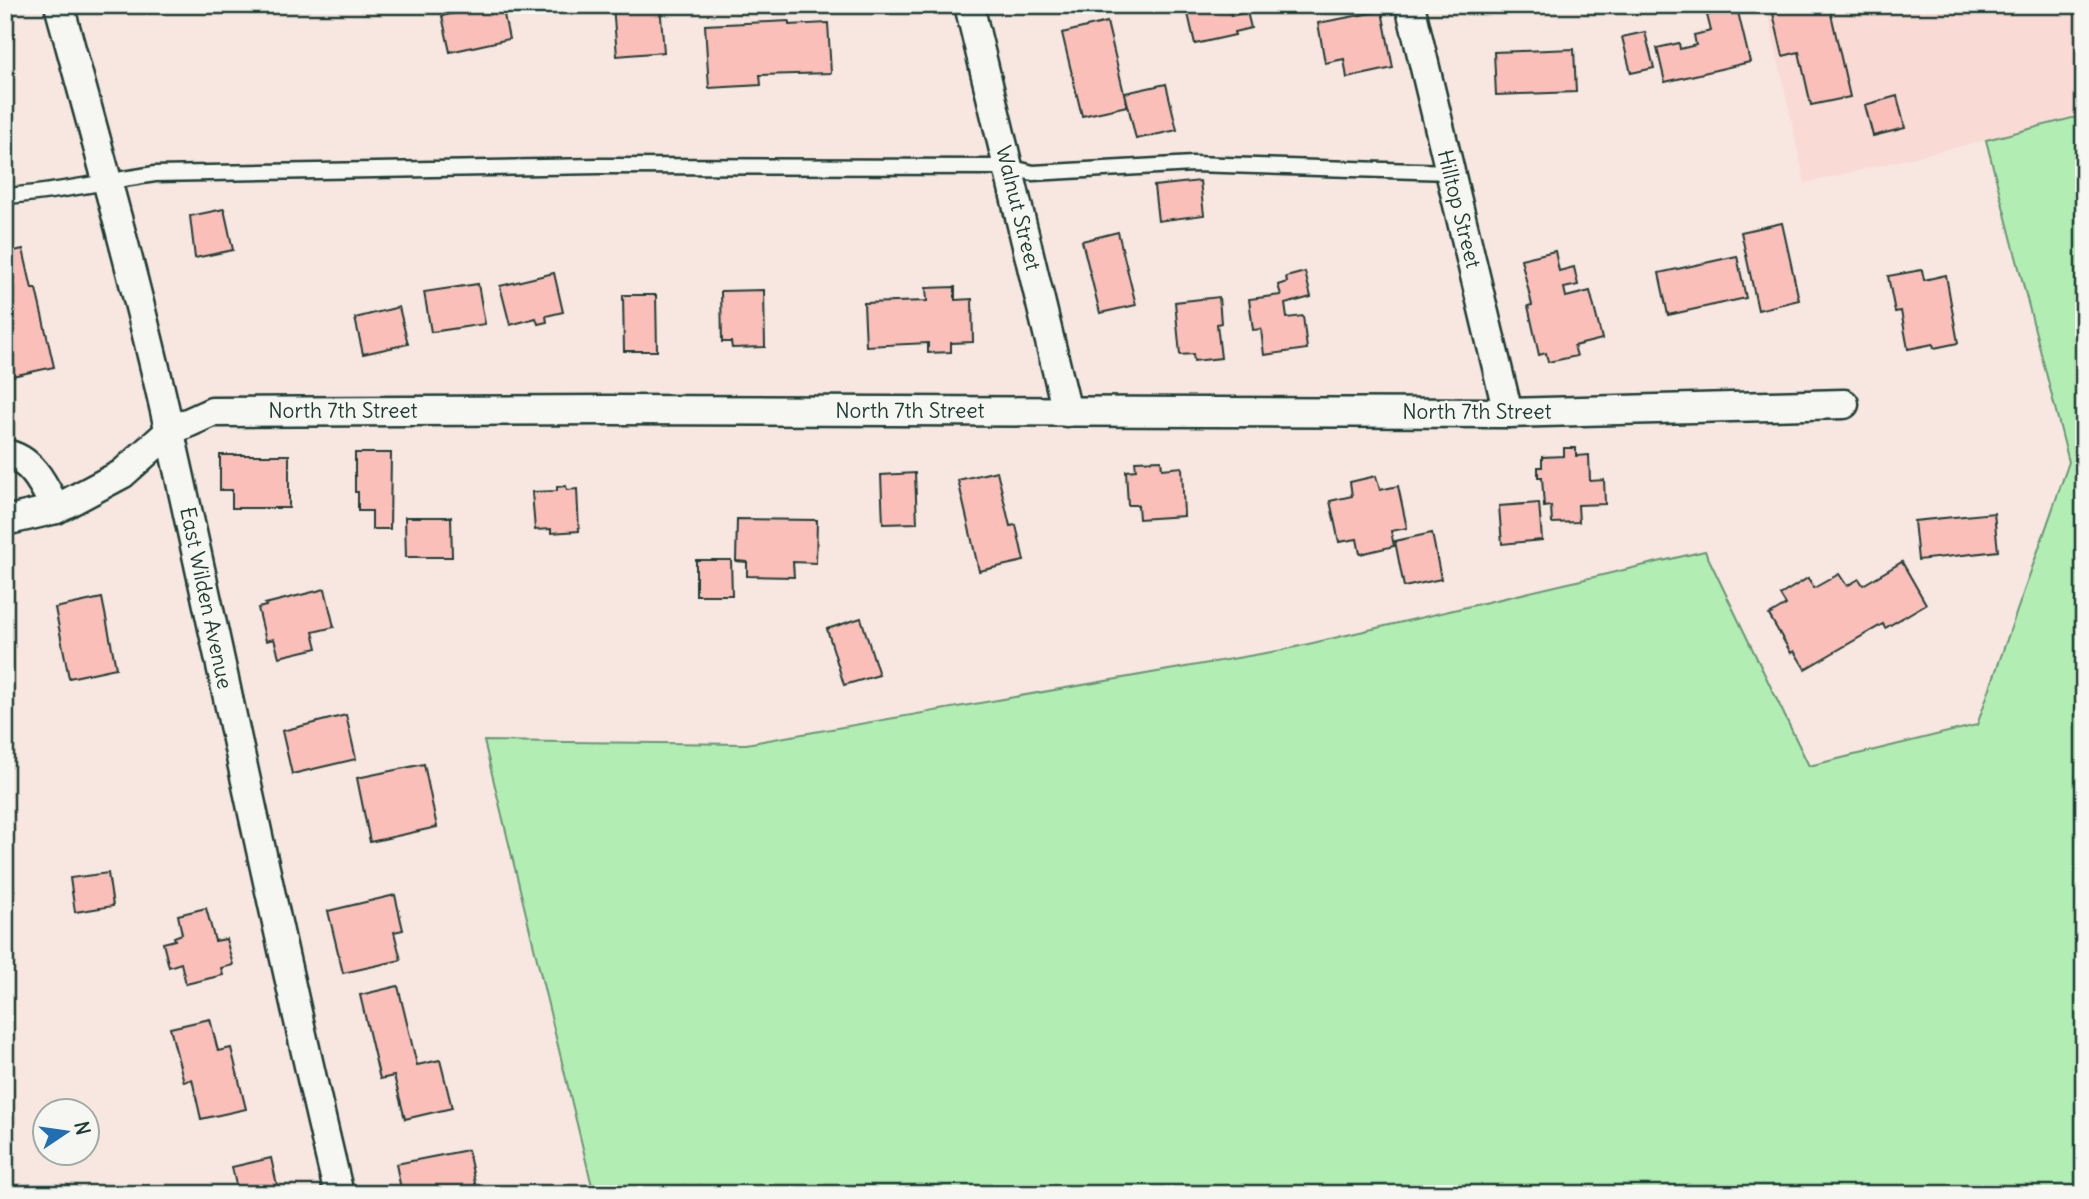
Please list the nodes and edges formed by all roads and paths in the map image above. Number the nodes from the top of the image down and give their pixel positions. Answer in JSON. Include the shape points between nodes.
{"nodes":[{"id":1,"x":59,"y":5,"type":"edge"},
{"id":2,"x":969,"y":5,"type":"edge"},
{"id":3,"x":1410,"y":5,"type":"edge"},
{"id":4,"x":1009,"y":167,"type":"junction"},
{"id":5,"x":1450,"y":172,"type":"junction"},
{"id":6,"x":107,"y":180,"type":"junction"},
{"id":7,"x":5,"y":196,"type":"edge"},
{"id":8,"x":1844,"y":404,"type":"dead end"},
{"id":9,"x":1067,"y":412,"type":"junction"},
{"id":10,"x":1508,"y":413,"type":"junction"},
{"id":11,"x":170,"y":431,"type":"junction"},
{"id":12,"x":5,"y":454,"type":"edge"},
{"id":13,"x":56,"y":509,"type":"junction"},
{"id":14,"x":5,"y":521,"type":"edge"},
{"id":15,"x":339,"y":1194,"type":"edge"}],
"edges":[{"from":1,"to":6,"type":"street","name":"East Wilden Avenue"},
{"from":2,"to":4,"type":"street","name":"Walnut Street"},
{"from":3,"to":5,"type":"street","name":"Hilltop Street"},
{"from":4,"to":5,"type":"lane","via":[[1033,173],[1193,164]]},
{"from":4,"to":6,"type":"lane","via":[[599,166],[155,174]]},
{"from":4,"to":9,"type":"street","name":"Walnut Street"},
{"from":5,"to":10,"type":"street","name":"Hilltop Street"},
{"from":6,"to":7,"type":"lane","via":[[42,194]]},
{"from":6,"to":11,"type":"street","name":"East Wilden Avenue"},
{"from":8,"to":10,"type":"street","name":"North 7th Street"},
{"from":9,"to":10,"type":"street","name":"North 7th Street"},
{"from":9,"to":11,"type":"street","name":"North 7th Street","via":[[212,412]]},
{"from":11,"to":13,"type":"street","name":"North 7th Street","via":[[122,474]]},
{"from":11,"to":15,"type":"street","name":"East Wilden Avenue"},
{"from":12,"to":13,"type":"street","via":[[36,471]]},
{"from":13,"to":14,"type":"street","name":"North 7th Street"}]}
